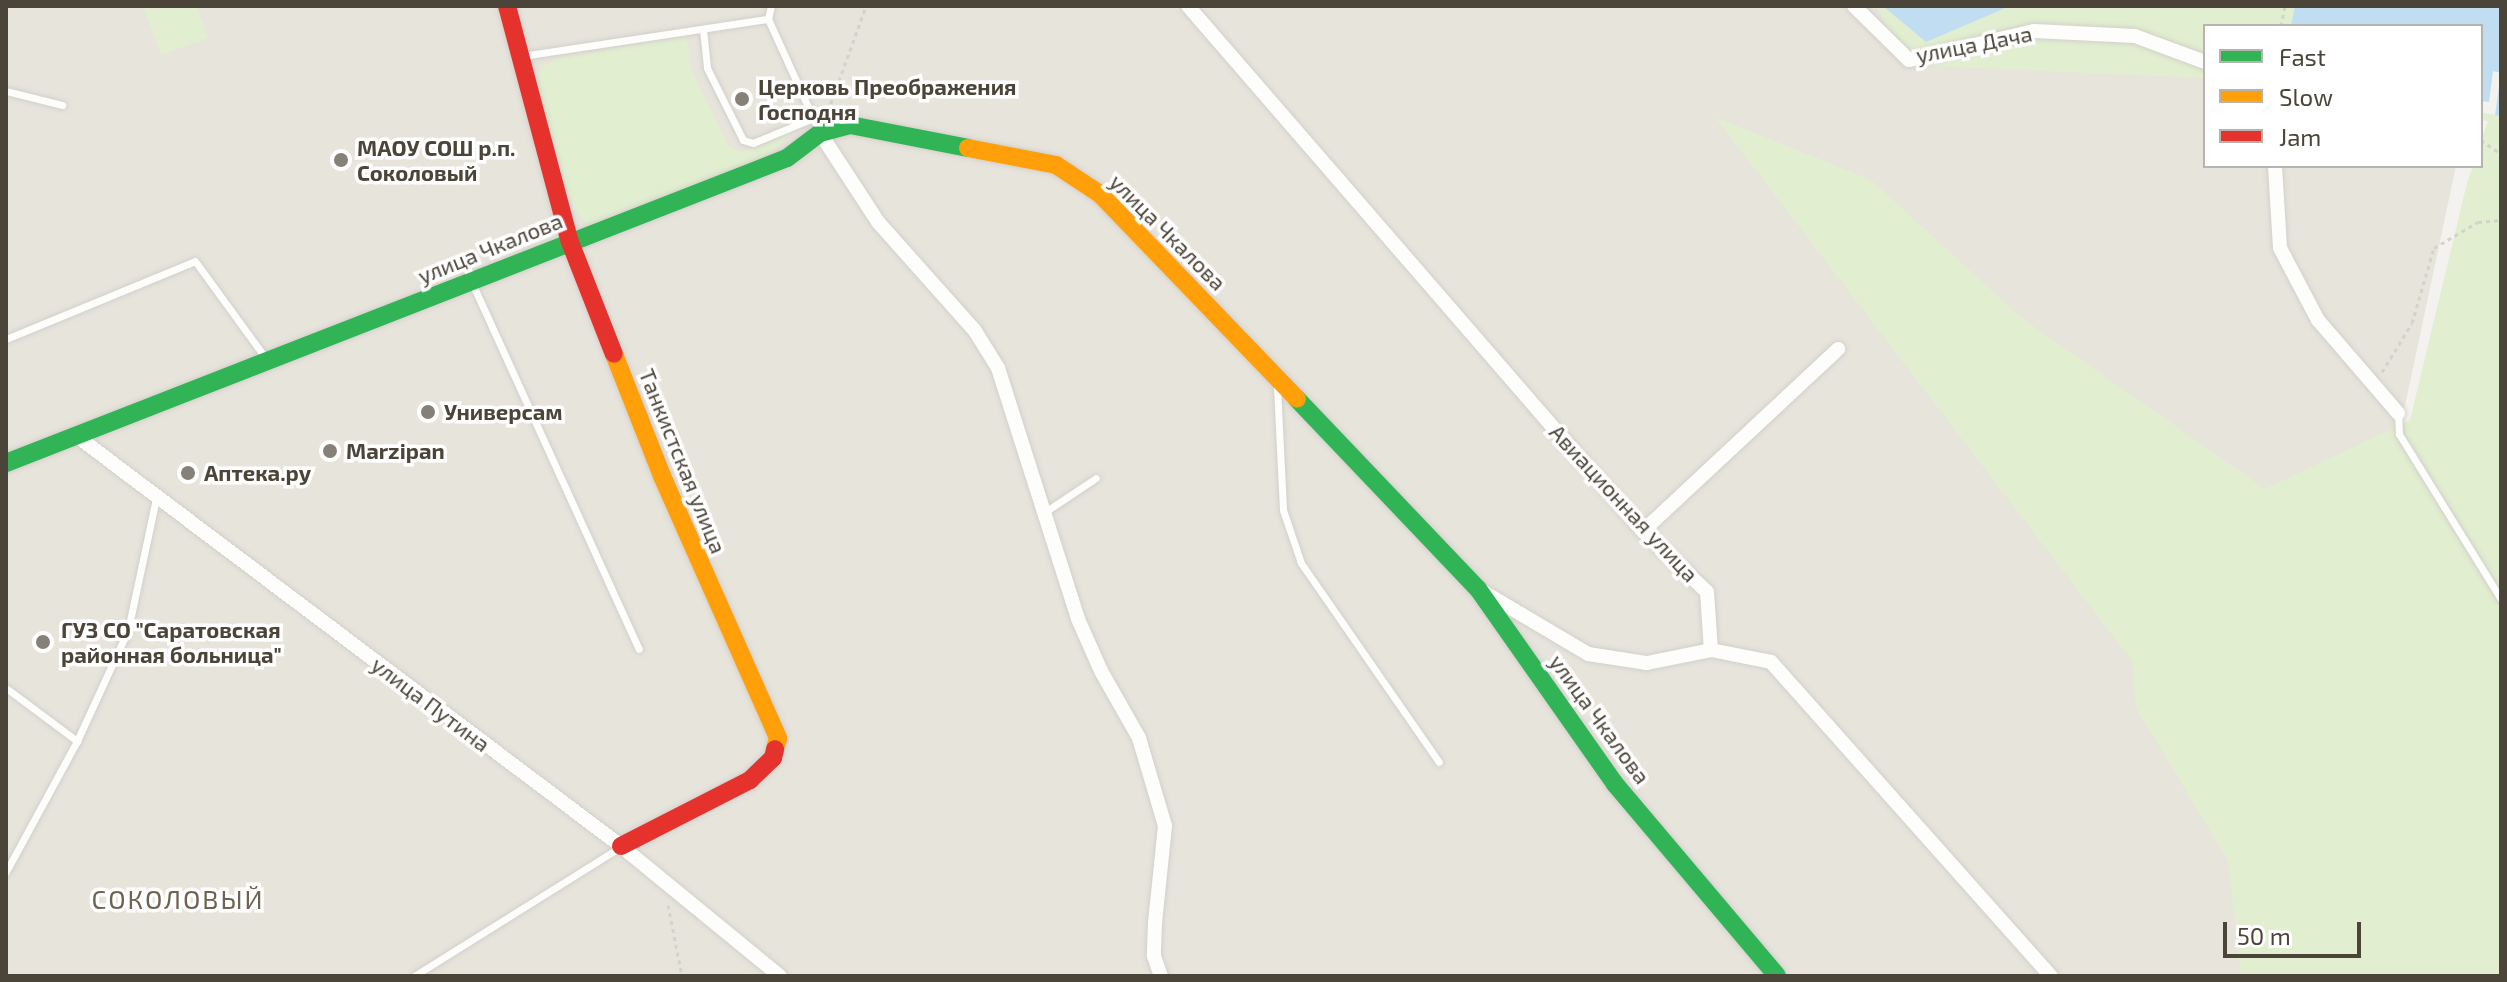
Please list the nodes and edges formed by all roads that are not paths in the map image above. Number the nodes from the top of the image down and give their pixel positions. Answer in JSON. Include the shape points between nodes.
{"nodes":[{"id":1,"x":507,"y":6,"type":"edge"},
{"id":2,"x":771,"y":6,"type":"edge"},
{"id":3,"x":1188,"y":6,"type":"edge"},
{"id":4,"x":1854,"y":6,"type":"edge"},
{"id":5,"x":768,"y":19,"type":"junction"},
{"id":6,"x":703,"y":29,"type":"junction"},
{"id":7,"x":520,"y":56,"type":"junction"},
{"id":8,"x":2203,"y":61,"type":"edge"},
{"id":9,"x":6,"y":91,"type":"edge"},
{"id":10,"x":62,"y":105,"type":"dead end"},
{"id":11,"x":817,"y":126,"type":"junction"},
{"id":12,"x":2275,"y":168,"type":"edge"},
{"id":13,"x":570,"y":242,"type":"junction"},
{"id":14,"x":472,"y":281,"type":"junction"},
{"id":15,"x":6,"y":339,"type":"edge"},
{"id":16,"x":1838,"y":349,"type":"dead end"},
{"id":17,"x":268,"y":362,"type":"junction"},
{"id":18,"x":1277,"y":378,"type":"junction"},
{"id":19,"x":2398,"y":413,"type":"joint"},
{"id":20,"x":78,"y":437,"type":"junction"},
{"id":21,"x":6,"y":463,"type":"edge"},
{"id":22,"x":1096,"y":478,"type":"dead end"},
{"id":23,"x":157,"y":496,"type":"junction"},
{"id":24,"x":1043,"y":513,"type":"junction"},
{"id":25,"x":1643,"y":531,"type":"junction"},
{"id":26,"x":1478,"y":589,"type":"junction"},
{"id":27,"x":2501,"y":599,"type":"edge"},
{"id":28,"x":639,"y":649,"type":"dead end"},
{"id":29,"x":1711,"y":650,"type":"junction"},
{"id":30,"x":6,"y":688,"type":"edge"},
{"id":31,"x":77,"y":741,"type":"junction"},
{"id":32,"x":1439,"y":762,"type":"dead end"},
{"id":33,"x":621,"y":846,"type":"junction"},
{"id":34,"x":6,"y":872,"type":"edge"},
{"id":35,"x":774,"y":974,"type":"edge"},
{"id":36,"x":414,"y":976,"type":"edge"},
{"id":37,"x":1161,"y":976,"type":"edge"},
{"id":38,"x":1777,"y":976,"type":"edge"},
{"id":39,"x":2051,"y":976,"type":"edge"}],
"edges":[{"from":1,"to":7,"type":"street","name":"Танкистская улица"},
{"from":2,"to":5,"type":"lane"},
{"from":3,"to":25,"type":"street","name":"Авиационная улица"},
{"from":4,"to":8,"type":"street","name":"улица Дача","via":[[1909,60],[2034,31],[2135,36]]},
{"from":5,"to":6,"type":"lane"},
{"from":5,"to":11,"type":"lane"},
{"from":6,"to":7,"type":"lane"},
{"from":6,"to":11,"type":"lane","via":[[707,68],[743,140],[753,143]]},
{"from":7,"to":13,"type":"street","name":"Танкистская улица"},
{"from":9,"to":10,"type":"lane"},
{"from":11,"to":13,"type":"street","name":"улица Чкалова","via":[[787,158]]},
{"from":11,"to":18,"type":"street","name":"улица Чкалова","via":[[850,125],[1056,165],[1100,194]]},
{"from":11,"to":24,"type":"street","via":[[878,222],[975,331],[998,368]]},
{"from":12,"to":19,"type":"street","via":[[2280,248],[2318,320]]},
{"from":13,"to":14,"type":"street","name":"улица Чкалова"},
{"from":13,"to":33,"type":"street","name":"Танкистская улица","via":[[668,490],[778,738],[773,758],[750,780]]},
{"from":14,"to":17,"type":"street","name":"улица Чкалова"},
{"from":14,"to":28,"type":"lane"},
{"from":15,"to":17,"type":"lane","via":[[195,261]]},
{"from":16,"to":25,"type":"street"},
{"from":17,"to":20,"type":"street","name":"улица Чкалова"},
{"from":18,"to":26,"type":"street","name":"улица Чкалова"},
{"from":18,"to":32,"type":"lane","via":[[1283,510],[1301,563]]},
{"from":19,"to":27,"type":"lane","via":[[2399,434]]},
{"from":20,"to":21,"type":"street","name":"улица Чкалова"},
{"from":20,"to":23,"type":"street","name":"улица Путина"},
{"from":22,"to":24,"type":"lane"},
{"from":23,"to":31,"type":"lane","via":[[128,630]]},
{"from":23,"to":33,"type":"street","name":"улица Путина"},
{"from":24,"to":37,"type":"street","via":[[1078,619],[1139,738],[1165,826],[1154,956]]},
{"from":25,"to":29,"type":"street","name":"Авиационная улица","via":[[1707,592]]},
{"from":26,"to":29,"type":"street","via":[[1588,654],[1647,663]]},
{"from":26,"to":38,"type":"street","name":"улица Чкалова","via":[[1615,784]]},
{"from":29,"to":39,"type":"street","via":[[1771,662]]},
{"from":30,"to":31,"type":"lane"},
{"from":31,"to":34,"type":"lane"},
{"from":33,"to":35,"type":"street","name":"улица Путина"},
{"from":33,"to":36,"type":"lane"}]}
